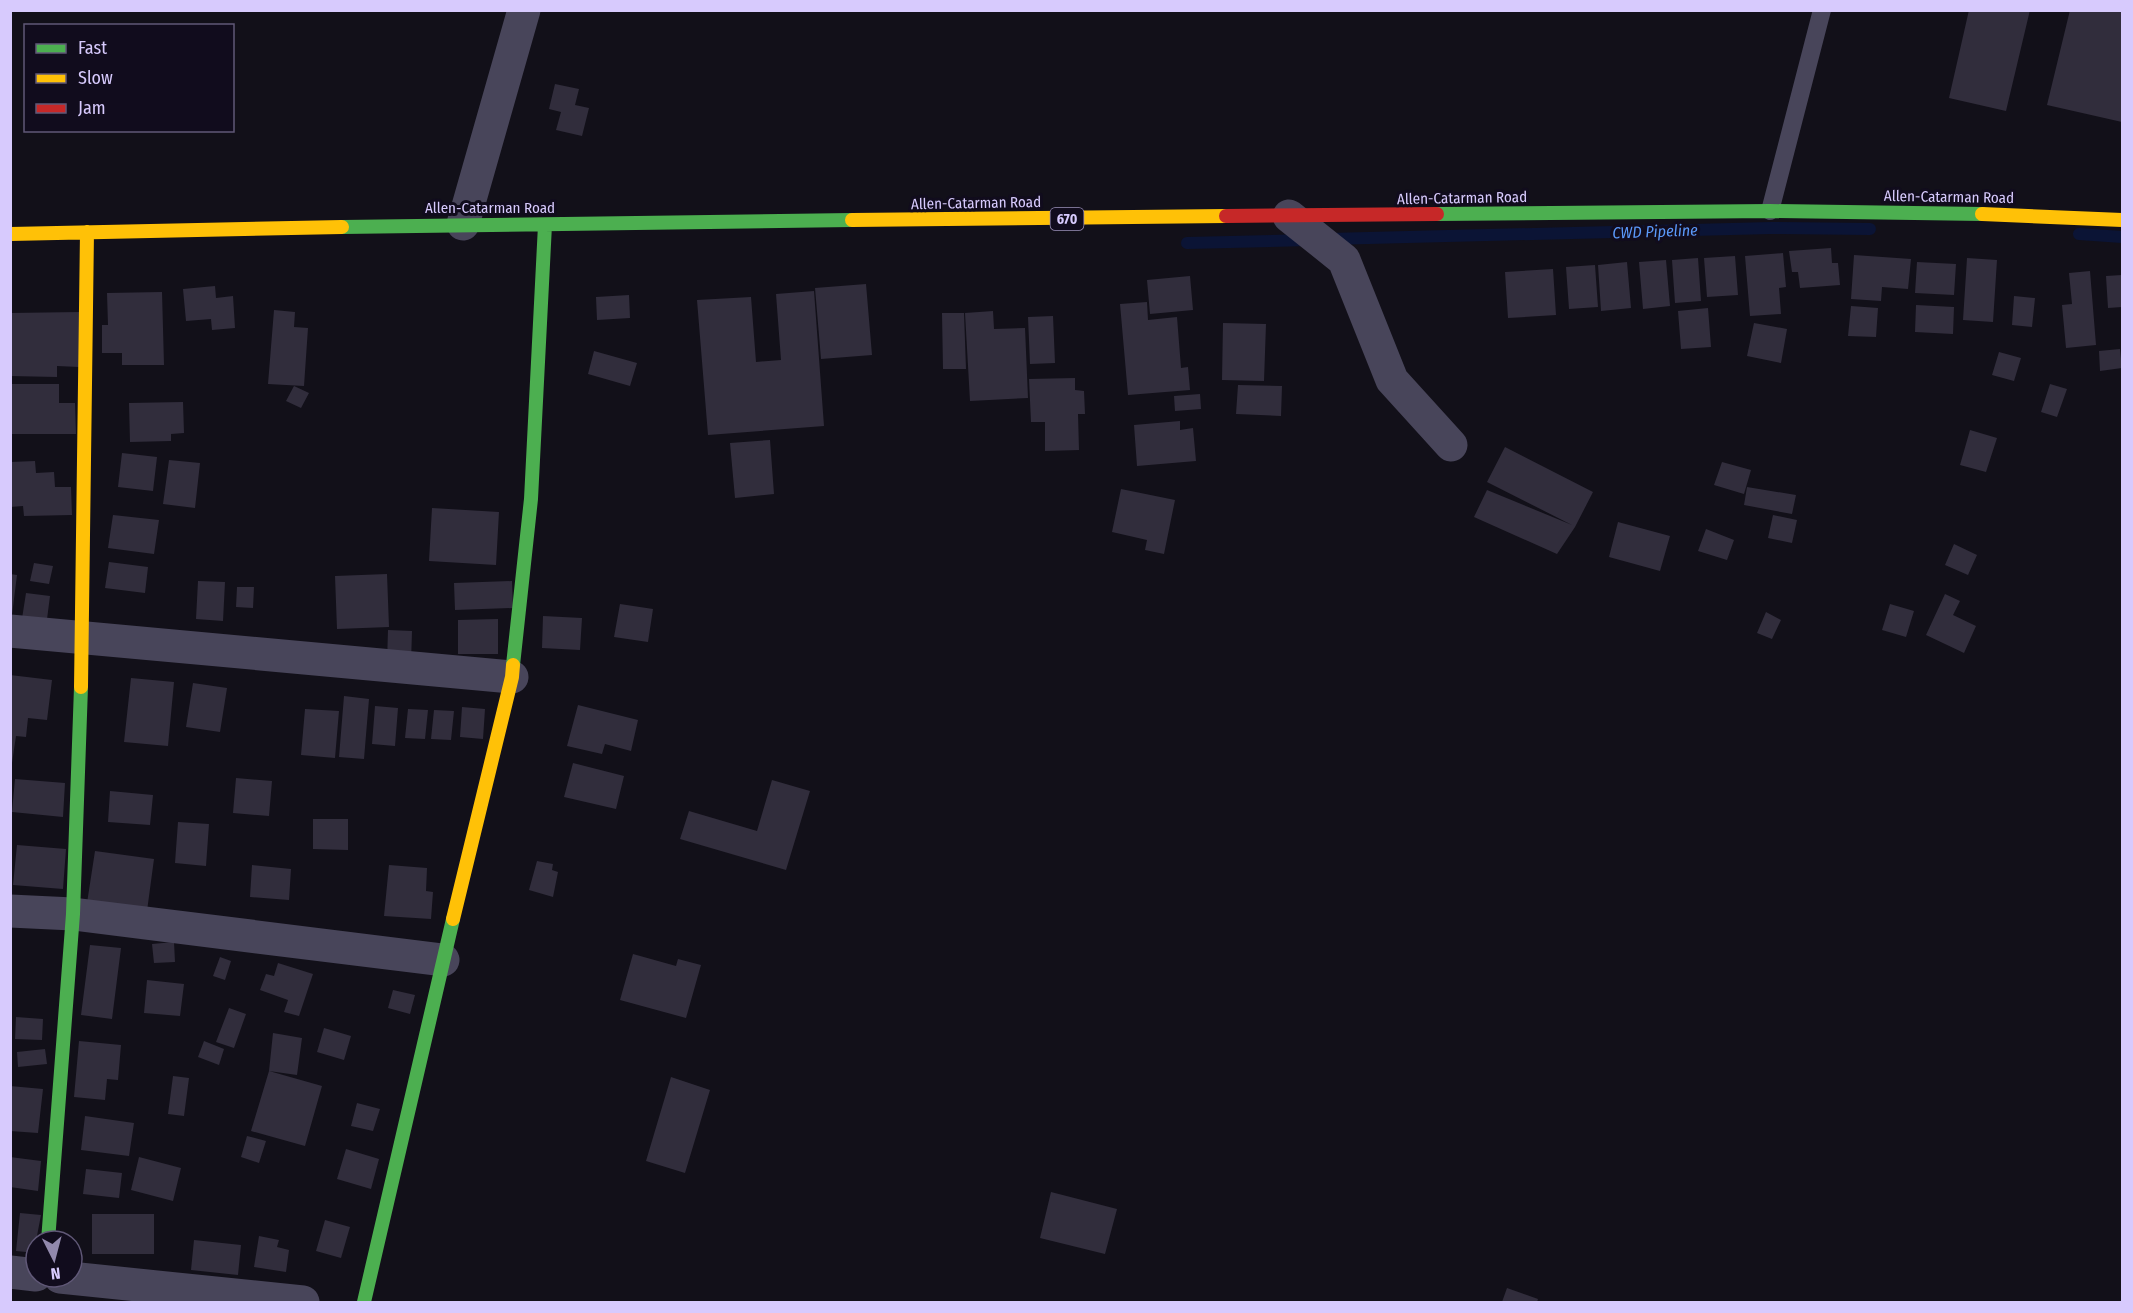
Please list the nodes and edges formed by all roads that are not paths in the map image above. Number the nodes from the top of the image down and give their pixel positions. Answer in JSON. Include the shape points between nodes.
{"nodes":[{"id":1,"x":524,"y":10,"type":"edge"},
{"id":2,"x":1822,"y":10,"type":"edge"},
{"id":3,"x":1770,"y":211,"type":"junction"},
{"id":4,"x":1289,"y":216,"type":"junction"},
{"id":5,"x":2122,"y":220,"type":"edge"},
{"id":6,"x":463,"y":224,"type":"junction"},
{"id":7,"x":545,"y":225,"type":"junction"},
{"id":8,"x":87,"y":232,"type":"junction"},
{"id":9,"x":10,"y":234,"type":"edge"},
{"id":10,"x":1451,"y":445,"type":"dead end"},
{"id":11,"x":10,"y":631,"type":"edge"},
{"id":12,"x":83,"y":638,"type":"junction"},
{"id":13,"x":512,"y":677,"type":"junction"},
{"id":14,"x":10,"y":911,"type":"edge"},
{"id":15,"x":73,"y":914,"type":"junction"},
{"id":16,"x":443,"y":960,"type":"junction"},
{"id":17,"x":49,"y":1229,"type":"edge"},
{"id":18,"x":84,"y":1279,"type":"edge"},
{"id":19,"x":303,"y":1302,"type":"edge"},
{"id":20,"x":364,"y":1302,"type":"edge"}],
"edges":[{"from":1,"to":6,"type":"street"},
{"from":2,"to":3,"type":"lane"},
{"from":3,"to":4,"type":"main road","name":"Allen-Catarman Road","number":"670"},
{"from":3,"to":5,"type":"main road","name":"Allen-Catarman Road","number":"670"},
{"from":4,"to":7,"type":"main road","name":"Allen-Catarman Road","number":"670"},
{"from":4,"to":10,"type":"street","via":[[1344,260],[1392,380]]},
{"from":6,"to":7,"type":"main road","name":"Allen-Catarman Road","number":"670"},
{"from":6,"to":8,"type":"main road","name":"Allen-Catarman Road","number":"670"},
{"from":7,"to":13,"type":"main road","via":[[531,499]]},
{"from":8,"to":9,"type":"main road","name":"Allen-Catarman Road","number":"670"},
{"from":8,"to":12,"type":"main road"},
{"from":11,"to":12,"type":"street"},
{"from":12,"to":13,"type":"street"},
{"from":12,"to":15,"type":"main road"},
{"from":13,"to":16,"type":"main road"},
{"from":14,"to":15,"type":"street"},
{"from":15,"to":16,"type":"street"},
{"from":15,"to":17,"type":"main road"},
{"from":16,"to":20,"type":"main road"},
{"from":18,"to":19,"type":"street"}]}
